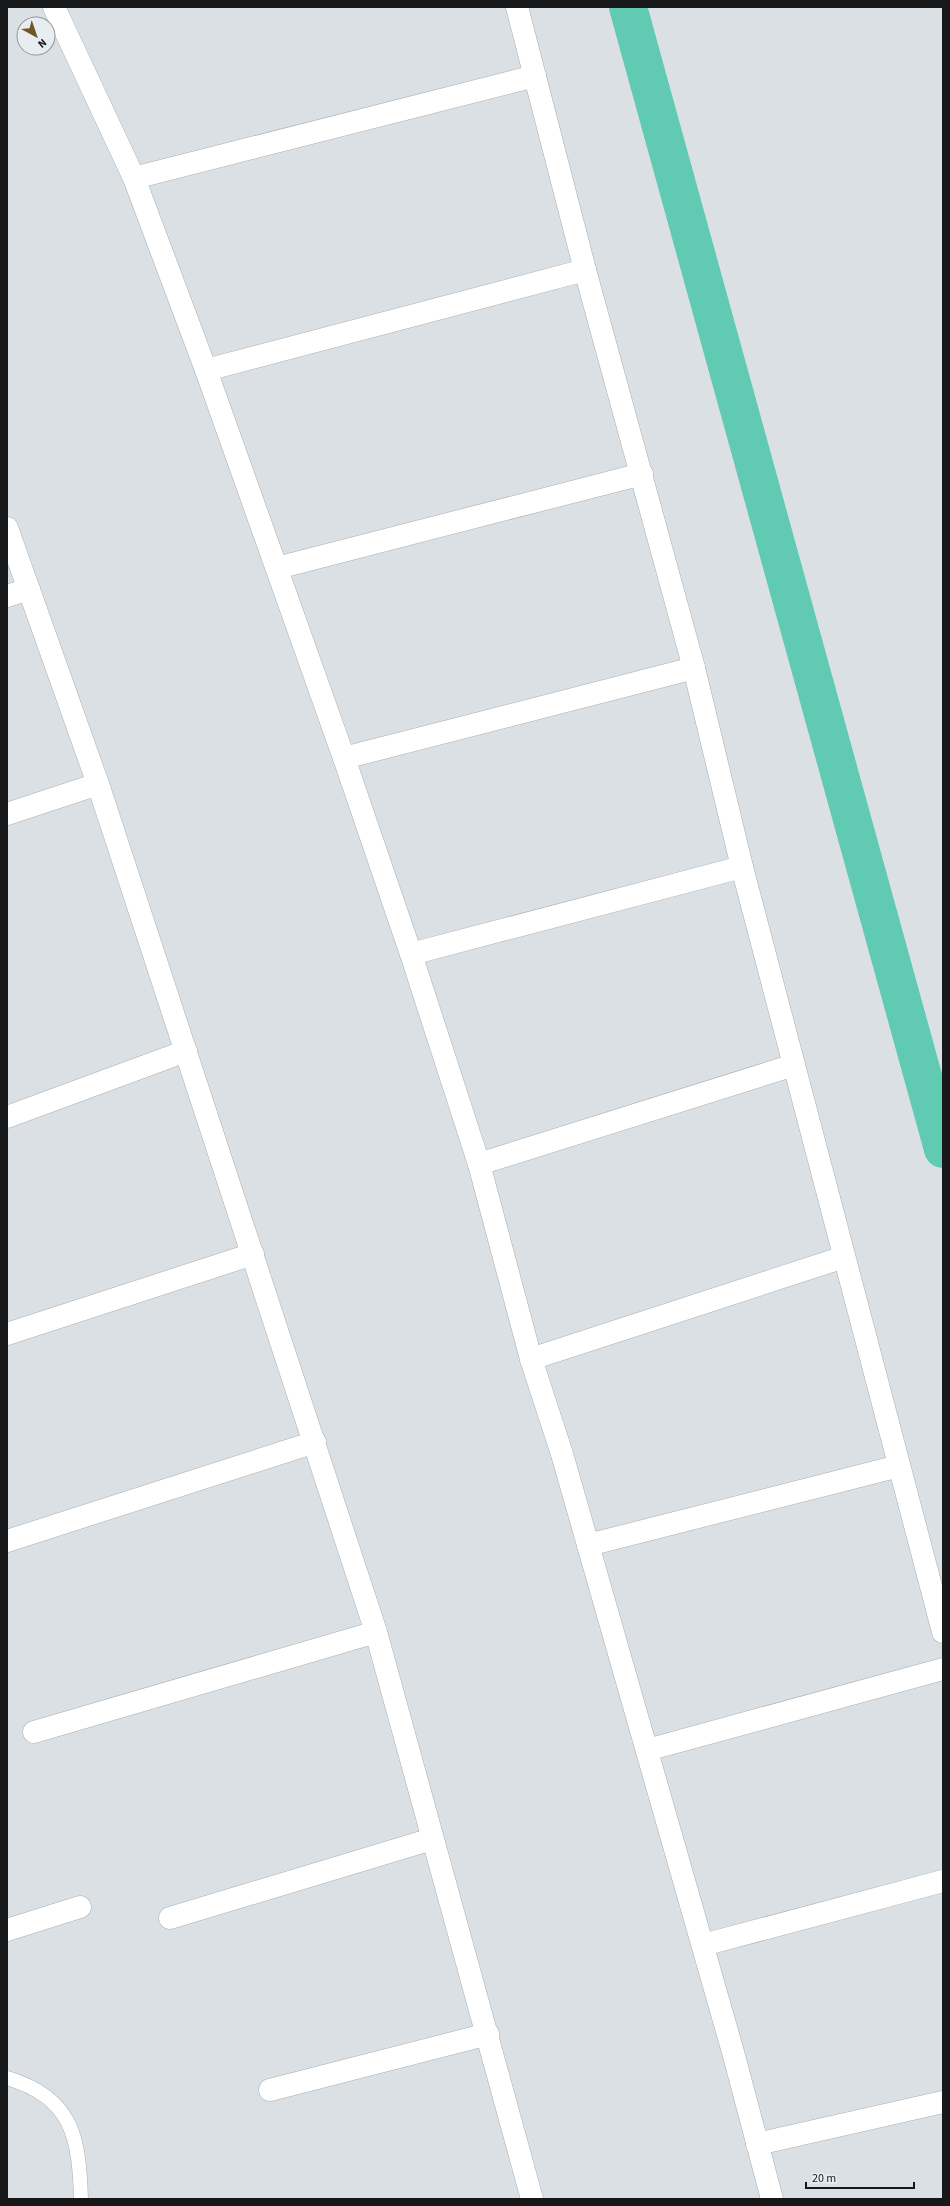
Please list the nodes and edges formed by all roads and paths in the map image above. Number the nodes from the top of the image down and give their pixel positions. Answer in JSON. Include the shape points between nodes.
{"nodes":[{"id":1,"x":54,"y":7,"type":"edge"},
{"id":2,"x":517,"y":7,"type":"edge"},
{"id":3,"x":535,"y":76,"type":"junction"},
{"id":4,"x":134,"y":178,"type":"junction"},
{"id":5,"x":585,"y":270,"type":"junction"},
{"id":6,"x":206,"y":370,"type":"junction"},
{"id":7,"x":642,"y":474,"type":"junction"},
{"id":8,"x":7,"y":528,"type":"edge"},
{"id":9,"x":277,"y":568,"type":"junction"},
{"id":10,"x":28,"y":589,"type":"junction"},
{"id":11,"x":7,"y":596,"type":"edge"},
{"id":12,"x":694,"y":668,"type":"junction"},
{"id":13,"x":344,"y":758,"type":"junction"},
{"id":14,"x":98,"y":784,"type":"junction"},
{"id":15,"x":7,"y":814,"type":"edge"},
{"id":16,"x":742,"y":867,"type":"junction"},
{"id":17,"x":411,"y":954,"type":"junction"},
{"id":18,"x":186,"y":1051,"type":"junction"},
{"id":19,"x":794,"y":1064,"type":"junction"},
{"id":20,"x":7,"y":1117,"type":"edge"},
{"id":21,"x":479,"y":1164,"type":"junction"},
{"id":22,"x":253,"y":1254,"type":"junction"},
{"id":23,"x":844,"y":1257,"type":"junction"},
{"id":24,"x":7,"y":1334,"type":"edge"},
{"id":25,"x":531,"y":1359,"type":"junction"},
{"id":26,"x":315,"y":1442,"type":"junction"},
{"id":27,"x":899,"y":1466,"type":"junction"},
{"id":28,"x":7,"y":1541,"type":"edge"},
{"id":29,"x":588,"y":1545,"type":"junction"},
{"id":30,"x":376,"y":1632,"type":"junction"},
{"id":31,"x":943,"y":1632,"type":"edge"},
{"id":32,"x":943,"y":1670,"type":"edge"},
{"id":33,"x":34,"y":1732,"type":"dead end"},
{"id":34,"x":647,"y":1750,"type":"junction"},
{"id":35,"x":432,"y":1839,"type":"junction"},
{"id":36,"x":943,"y":1881,"type":"edge"},
{"id":37,"x":80,"y":1906,"type":"dead end"},
{"id":38,"x":170,"y":1918,"type":"dead end"},
{"id":39,"x":7,"y":1930,"type":"edge"},
{"id":40,"x":702,"y":1945,"type":"junction"},
{"id":41,"x":488,"y":2034,"type":"junction"},
{"id":42,"x":7,"y":2078,"type":"edge"},
{"id":43,"x":270,"y":2090,"type":"dead end"},
{"id":44,"x":943,"y":2102,"type":"edge"},
{"id":45,"x":758,"y":2144,"type":"junction"},
{"id":46,"x":81,"y":2199,"type":"edge"},
{"id":47,"x":532,"y":2199,"type":"edge"},
{"id":48,"x":772,"y":2199,"type":"edge"}],
"edges":[{"from":1,"to":4,"type":"street"},
{"from":2,"to":3,"type":"street"},
{"from":3,"to":4,"type":"street"},
{"from":3,"to":5,"type":"street"},
{"from":4,"to":6,"type":"street"},
{"from":5,"to":6,"type":"street"},
{"from":5,"to":7,"type":"street"},
{"from":6,"to":9,"type":"street"},
{"from":7,"to":9,"type":"street"},
{"from":7,"to":12,"type":"street"},
{"from":8,"to":10,"type":"street"},
{"from":9,"to":13,"type":"street"},
{"from":10,"to":11,"type":"street"},
{"from":10,"to":14,"type":"street"},
{"from":12,"to":13,"type":"street"},
{"from":12,"to":16,"type":"street"},
{"from":13,"to":17,"type":"street"},
{"from":14,"to":15,"type":"street"},
{"from":14,"to":18,"type":"street"},
{"from":16,"to":17,"type":"street"},
{"from":16,"to":19,"type":"street"},
{"from":17,"to":21,"type":"street"},
{"from":18,"to":20,"type":"street"},
{"from":18,"to":22,"type":"street"},
{"from":19,"to":21,"type":"street"},
{"from":19,"to":23,"type":"street"},
{"from":21,"to":25,"type":"street"},
{"from":22,"to":24,"type":"street"},
{"from":22,"to":26,"type":"street"},
{"from":23,"to":25,"type":"street"},
{"from":23,"to":27,"type":"street"},
{"from":25,"to":29,"type":"street"},
{"from":26,"to":28,"type":"street"},
{"from":26,"to":30,"type":"street"},
{"from":27,"to":29,"type":"street"},
{"from":27,"to":31,"type":"street"},
{"from":29,"to":34,"type":"street"},
{"from":30,"to":33,"type":"street"},
{"from":30,"to":35,"type":"street"},
{"from":32,"to":34,"type":"street"},
{"from":34,"to":40,"type":"street"},
{"from":35,"to":38,"type":"street"},
{"from":35,"to":41,"type":"street"},
{"from":36,"to":40,"type":"street"},
{"from":37,"to":39,"type":"street"},
{"from":40,"to":45,"type":"street"},
{"from":41,"to":43,"type":"street"},
{"from":41,"to":47,"type":"street"},
{"from":42,"to":46,"type":"lane","via":[[42,2093],[64,2114],[80,2158]]},
{"from":44,"to":45,"type":"street"},
{"from":45,"to":48,"type":"street"}]}
